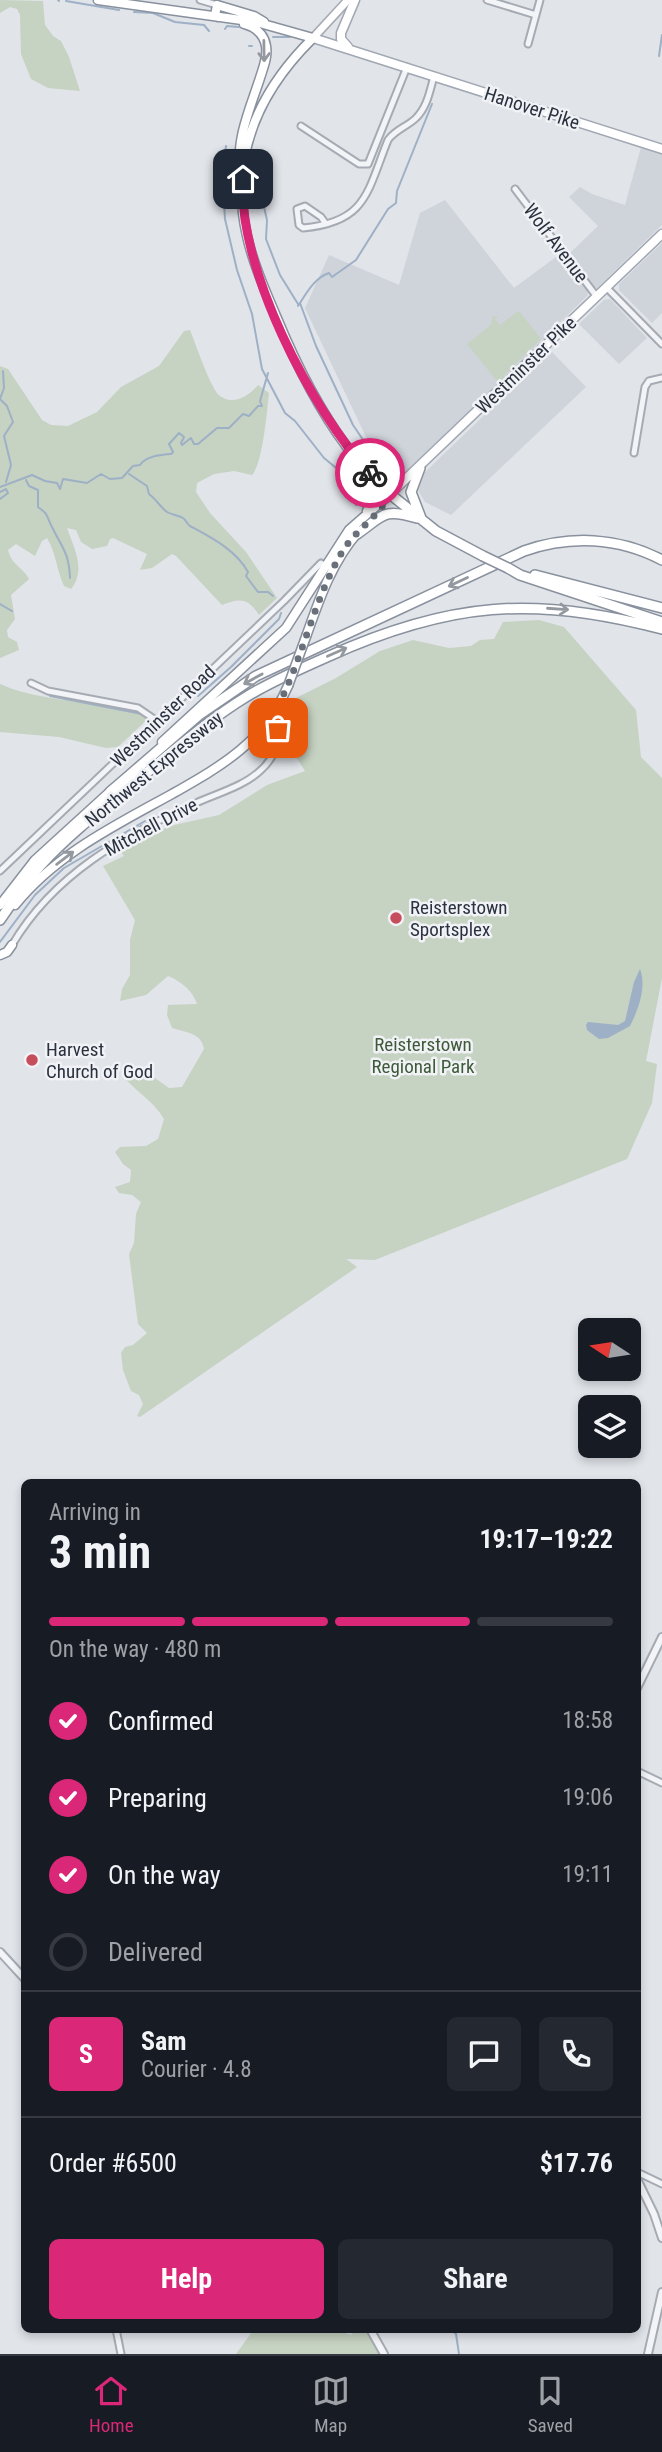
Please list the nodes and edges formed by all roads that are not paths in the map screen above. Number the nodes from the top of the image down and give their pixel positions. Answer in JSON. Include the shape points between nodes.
{"nodes":[{"id":1,"x":98,"y":0,"type":"edge"},
{"id":2,"x":200,"y":0,"type":"edge"},
{"id":3,"x":348,"y":0,"type":"edge"},
{"id":4,"x":355,"y":0,"type":"edge"},
{"id":5,"x":487,"y":0,"type":"edge"},
{"id":6,"x":540,"y":0,"type":"edge"},
{"id":7,"x":217,"y":5,"type":"junction"},
{"id":8,"x":536,"y":15,"type":"junction"},
{"id":9,"x":215,"y":16,"type":"junction"},
{"id":10,"x":266,"y":24,"type":"junction"},
{"id":11,"x":313,"y":38,"type":"junction"},
{"id":12,"x":528,"y":44,"type":"dead end"},
{"id":13,"x":350,"y":49,"type":"junction"},
{"id":14,"x":405,"y":67,"type":"junction"},
{"id":15,"x":435,"y":76,"type":"junction"},
{"id":16,"x":301,"y":126,"type":"dead end"},
{"id":17,"x":662,"y":149,"type":"edge"},
{"id":18,"x":243,"y":177,"type":"junction"},
{"id":19,"x":515,"y":189,"type":"dead end"},
{"id":20,"x":326,"y":225,"type":"junction"},
{"id":21,"x":662,"y":234,"type":"edge"},
{"id":22,"x":607,"y":288,"type":"junction"},
{"id":23,"x":597,"y":297,"type":"junction"},
{"id":24,"x":662,"y":344,"type":"edge"},
{"id":25,"x":662,"y":379,"type":"edge"},
{"id":26,"x":351,"y":453,"type":"junction"},
{"id":27,"x":634,"y":453,"type":"dead end"},
{"id":28,"x":420,"y":468,"type":"junction"},
{"id":29,"x":390,"y":494,"type":"junction"},
{"id":30,"x":422,"y":520,"type":"junction"},
{"id":31,"x":353,"y":532,"type":"junction"},
{"id":32,"x":662,"y":560,"type":"edge"},
{"id":33,"x":323,"y":564,"type":"junction"},
{"id":34,"x":508,"y":568,"type":"junction"},
{"id":35,"x":323,"y":592,"type":"junction"},
{"id":36,"x":289,"y":596,"type":"junction"},
{"id":37,"x":319,"y":602,"type":"junction"},
{"id":38,"x":301,"y":606,"type":"junction"},
{"id":39,"x":662,"y":608,"type":"edge"},
{"id":40,"x":662,"y":622,"type":"edge"},
{"id":41,"x":662,"y":629,"type":"edge"},
{"id":42,"x":305,"y":635,"type":"junction"},
{"id":43,"x":31,"y":682,"type":"dead end"},
{"id":44,"x":273,"y":715,"type":"junction"},
{"id":45,"x":158,"y":721,"type":"junction"},
{"id":46,"x":110,"y":792,"type":"junction"},
{"id":47,"x":0,"y":871,"type":"edge"},
{"id":48,"x":0,"y":905,"type":"edge"},
{"id":49,"x":0,"y":922,"type":"edge"},
{"id":50,"x":12,"y":945,"type":"joint"},
{"id":51,"x":0,"y":955,"type":"edge"},
{"id":52,"x":662,"y":1637,"type":"edge"},
{"id":53,"x":641,"y":1680,"type":"edge"},
{"id":54,"x":641,"y":1773,"type":"edge"},
{"id":55,"x":662,"y":1783,"type":"edge"},
{"id":56,"x":0,"y":1952,"type":"edge"},
{"id":57,"x":21,"y":1975,"type":"edge"},
{"id":58,"x":641,"y":2174,"type":"edge"},
{"id":59,"x":662,"y":2184,"type":"edge"},
{"id":60,"x":641,"y":2187,"type":"edge"},
{"id":61,"x":662,"y":2238,"type":"edge"},
{"id":62,"x":662,"y":2292,"type":"edge"},
{"id":63,"x":117,"y":2333,"type":"edge"},
{"id":64,"x":372,"y":2333,"type":"edge"},
{"id":65,"x":121,"y":2354,"type":"edge"},
{"id":66,"x":384,"y":2354,"type":"edge"},
{"id":67,"x":648,"y":2354,"type":"edge"}],
"edges":[{"from":1,"to":9,"type":"main road"},
{"from":2,"to":7,"type":"street"},
{"from":3,"to":11,"type":"main road"},
{"from":4,"to":13,"type":"main road","via":[[341,36]]},
{"from":5,"to":8,"type":"street"},
{"from":6,"to":8,"type":"street"},
{"from":7,"to":9,"type":"main road"},
{"from":7,"to":10,"type":"main road"},
{"from":8,"to":12,"type":"street"},
{"from":9,"to":10,"type":"main road"},
{"from":9,"to":18,"type":"main road","one_way":true,"via":[[254,28],[266,44],[242,138],[239,159]]},
{"from":10,"to":11,"type":"main road"},
{"from":11,"to":13,"type":"main road","name":"Hanover Pike"},
{"from":11,"to":18,"type":"main road","via":[[269,90],[253,124]]},
{"from":13,"to":14,"type":"main road","name":"Hanover Pike"},
{"from":14,"to":15,"type":"main road","name":"Hanover Pike"},
{"from":14,"to":16,"type":"street","via":[[368,164],[359,164]]},
{"from":15,"to":17,"type":"main road","name":"Hanover Pike"},
{"from":15,"to":20,"type":"street","via":[[421,112],[387,140],[360,205],[345,218]]},
{"from":18,"to":26,"type":"main road","via":[[246,235],[262,284],[301,373]]},
{"from":19,"to":23,"type":"street","name":"Wolf Avenue"},
{"from":20,"to":20,"type":"street","via":[[300,227],[297,209],[304,206],[321,216]]},
{"from":21,"to":22,"type":"main road","name":"Westminster Pike"},
{"from":22,"to":23,"type":"main road","name":"Westminster Pike"},
{"from":22,"to":24,"type":"street"},
{"from":23,"to":28,"type":"main road","name":"Westminster Pike"},
{"from":25,"to":27,"type":"street","via":[[649,381],[645,387]]},
{"from":26,"to":29,"type":"main road"},
{"from":26,"to":31,"type":"main road","via":[[355,470],[372,498]]},
{"from":28,"to":29,"type":"main road","name":"Westminster Pike"},
{"from":28,"to":30,"type":"highway","via":[[411,492]]},
{"from":29,"to":30,"type":"highway"},
{"from":29,"to":31,"type":"main road","name":"Westminster Pike","via":[[385,505]]},
{"from":30,"to":31,"type":"highway","via":[[389,513]]},
{"from":30,"to":34,"type":"highway","bridge":true,"via":[[451,541]]},
{"from":31,"to":33,"type":"main road","name":"Westminster Pike"},
{"from":31,"to":35,"type":"main road","name":"Westminster Pike"},
{"from":32,"to":46,"type":"highway","name":"Northwest Expressway","one_way":true,"via":[[592,540],[558,541],[524,551],[256,676],[199,715]]},
{"from":33,"to":35,"type":"main road","via":[[328,572]]},
{"from":33,"to":36,"type":"street","name":"Westminster Road"},
{"from":33,"to":38,"type":"main road","name":"Westminster Pike"},
{"from":34,"to":39,"type":"highway"},
{"from":34,"to":40,"type":"highway"},
{"from":35,"to":37,"type":"main road","name":"Westminster Pike"},
{"from":36,"to":38,"type":"street"},
{"from":36,"to":45,"type":"street","name":"Westminster Road"},
{"from":37,"to":38,"type":"main road"},
{"from":37,"to":42,"type":"main road","name":"Westminster Pike"},
{"from":38,"to":42,"type":"main road","via":[[307,617]]},
{"from":38,"to":46,"type":"main road","name":"Westminster Pike","via":[[275,639]]},
{"from":49,"to":41,"type":"highway","name":"Northwest Expressway","one_way":true,"via":[[53,852],[208,723],[264,686],[358,642],[428,619],[516,608],[587,612]]},
{"from":42,"to":44,"type":"main road","name":"Westminster Pike","bridge":true},
{"from":43,"to":45,"type":"street","via":[[48,691],[138,708]]},
{"from":49,"to":44,"type":"main road","name":"Westminster Pike","one_way":true,"via":[[57,863],[234,756]]},
{"from":44,"to":50,"type":"street","name":"Mitchell Drive","via":[[276,748],[254,775],[92,859],[47,897]]},
{"from":45,"to":47,"type":"street","name":"Westminster Road"},
{"from":46,"to":48,"type":"main road","name":"Westminster Pike","via":[[35,860]]},
{"from":50,"to":51,"type":"main road"},
{"from":52,"to":53,"type":"street"},
{"from":54,"to":55,"type":"street"},
{"from":56,"to":57,"type":"street"},
{"from":58,"to":59,"type":"street"},
{"from":60,"to":61,"type":"street"},
{"from":62,"to":67,"type":"street"},
{"from":63,"to":65,"type":"street"},
{"from":64,"to":66,"type":"street"}]}
